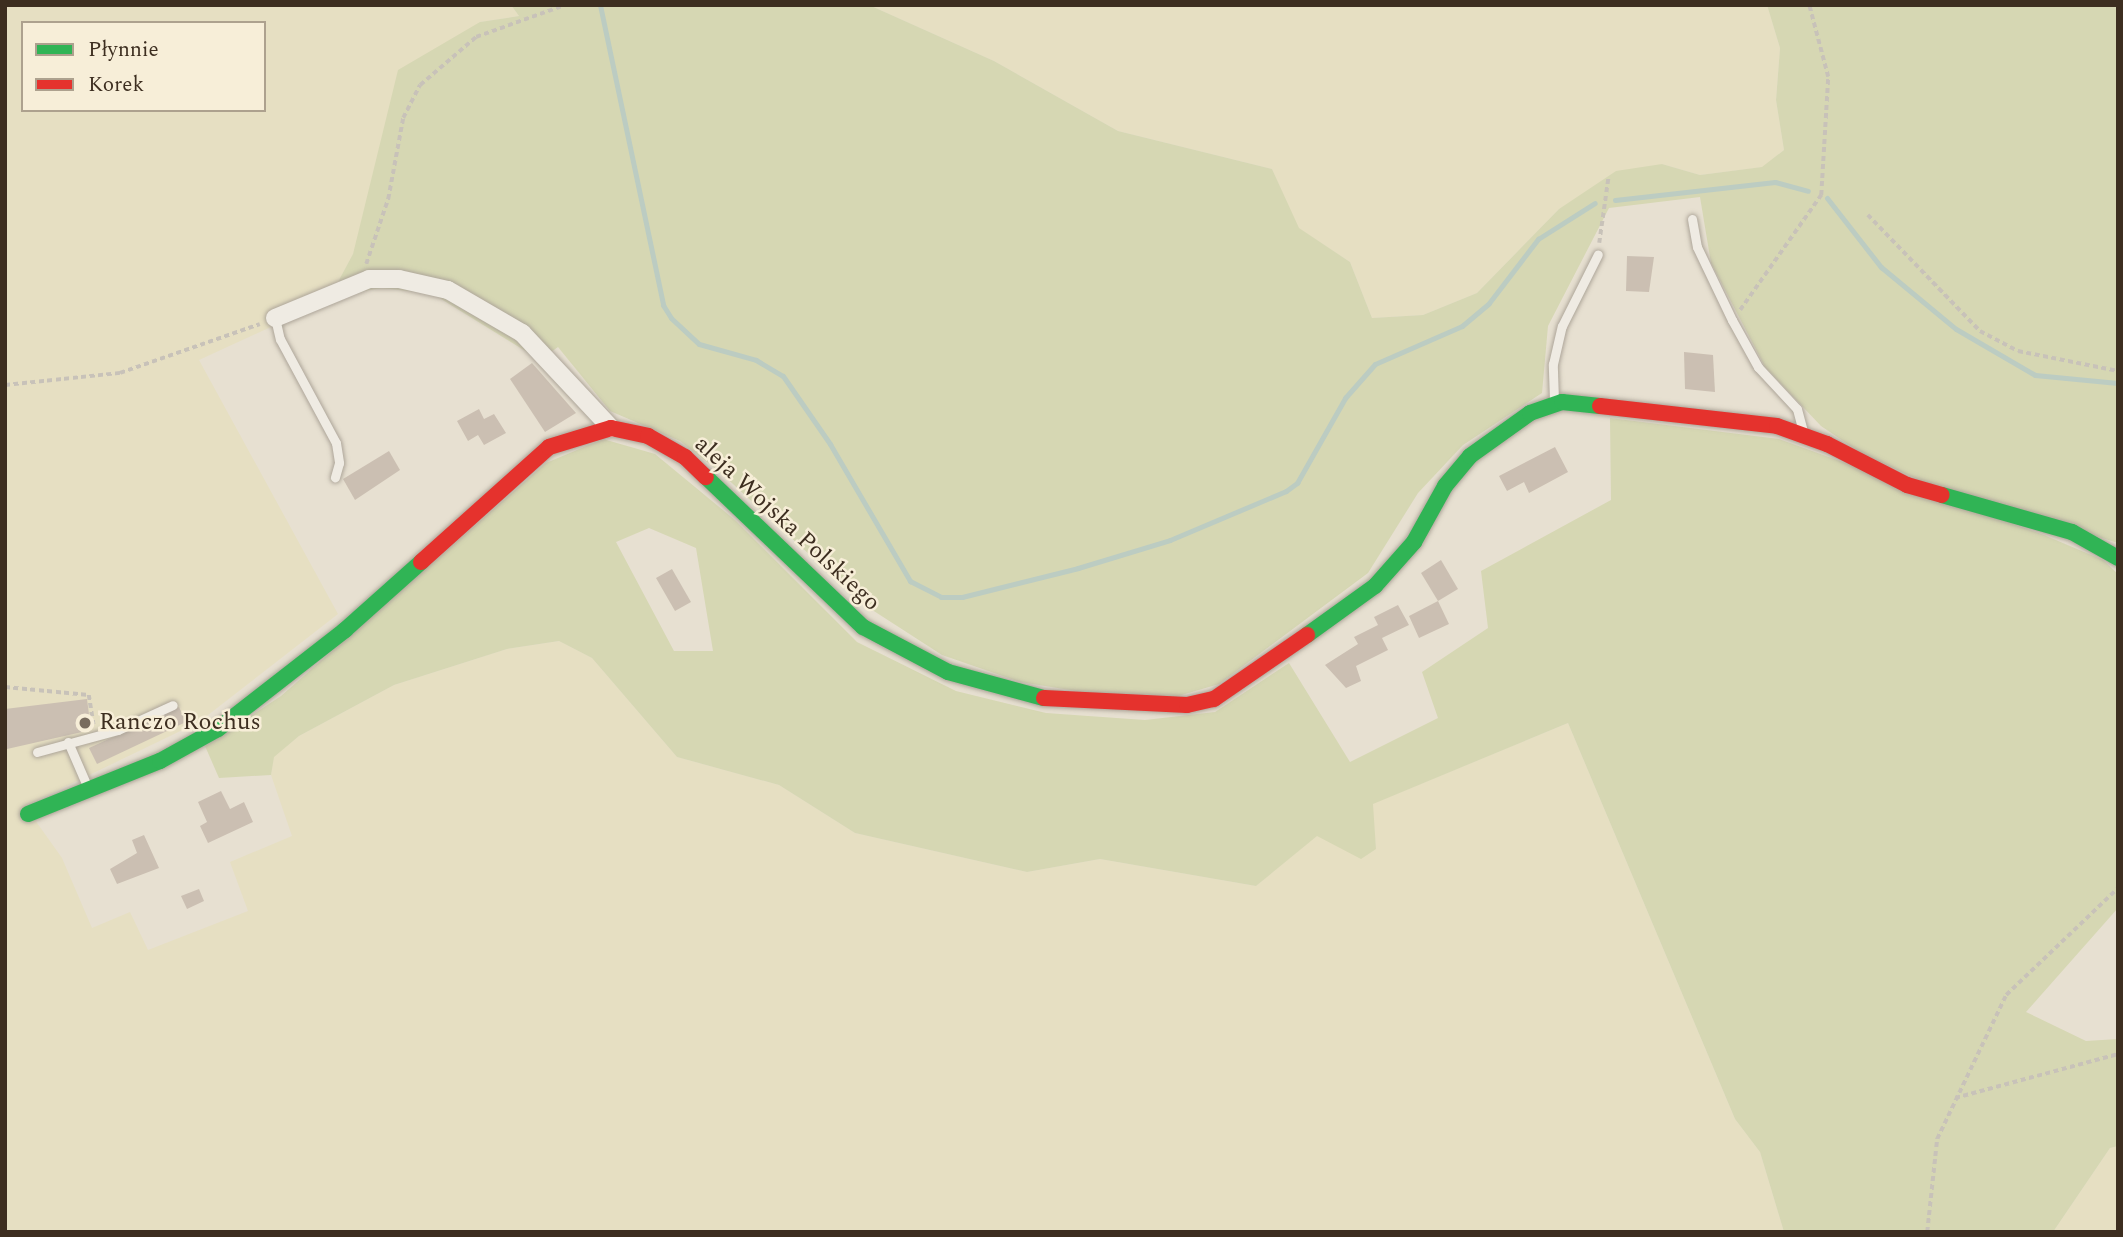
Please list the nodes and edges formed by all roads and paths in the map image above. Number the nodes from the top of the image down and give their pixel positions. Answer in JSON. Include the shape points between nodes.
{"nodes":[{"id":1,"x":565,"y":5,"type":"edge"},
{"id":2,"x":1810,"y":5,"type":"edge"},
{"id":3,"x":1608,"y":179,"type":"dead end"},
{"id":4,"x":1868,"y":215,"type":"dead end"},
{"id":5,"x":1692,"y":219,"type":"dead end"},
{"id":6,"x":1598,"y":254,"type":"joint"},
{"id":7,"x":369,"y":279,"type":"junction"},
{"id":8,"x":275,"y":318,"type":"junction"},
{"id":9,"x":1732,"y":320,"type":"junction"},
{"id":10,"x":2118,"y":370,"type":"edge"},
{"id":11,"x":5,"y":385,"type":"edge"},
{"id":12,"x":1555,"y":403,"type":"junction"},
{"id":13,"x":611,"y":428,"type":"junction"},
{"id":14,"x":1804,"y":436,"type":"junction"},
{"id":15,"x":335,"y":477,"type":"dead end"},
{"id":16,"x":2118,"y":558,"type":"edge"},
{"id":17,"x":5,"y":687,"type":"edge"},
{"id":18,"x":173,"y":705,"type":"dead end"},
{"id":19,"x":95,"y":734,"type":"junction"},
{"id":20,"x":68,"y":742,"type":"junction"},
{"id":21,"x":37,"y":751,"type":"dead end"},
{"id":22,"x":87,"y":786,"type":"junction"},
{"id":23,"x":28,"y":814,"type":"dead end"},
{"id":24,"x":2118,"y":888,"type":"edge"},
{"id":25,"x":2118,"y":1054,"type":"edge"},
{"id":26,"x":1955,"y":1098,"type":"junction"},
{"id":27,"x":1927,"y":1232,"type":"edge"}],
"edges":[{"from":1,"to":7,"type":"path","via":[[476,37],[420,85],[403,118],[388,199],[366,261]]},
{"from":2,"to":9,"type":"path","via":[[1828,77],[1821,195]]},
{"from":3,"to":6,"type":"path"},
{"from":4,"to":10,"type":"path","via":[[1980,331],[2018,351]]},
{"from":5,"to":9,"type":"lane","via":[[1697,247]]},
{"from":6,"to":12,"type":"lane","via":[[1562,326],[1553,364]]},
{"from":7,"to":8,"type":"street"},
{"from":7,"to":13,"type":"street","via":[[399,279],[448,290],[522,333],[586,395]]},
{"from":8,"to":11,"type":"path","via":[[229,339],[120,373]]},
{"from":8,"to":15,"type":"lane","via":[[280,339],[336,443]]},
{"from":9,"to":14,"type":"lane","via":[[1758,367],[1797,409]]},
{"from":12,"to":13,"type":"street","name":"aleja Wojska Polskiego","via":[[1511,424],[1470,456],[1445,486],[1398,564],[1346,611],[1214,699],[1158,707],[1019,695],[948,672],[863,627],[685,457],[648,436]]},
{"from":12,"to":14,"type":"street","name":"aleja Wojska Polskiego","via":[[1580,400],[1777,426]]},
{"from":13,"to":22,"type":"street","via":[[581,433],[540,454],[335,639],[218,729],[160,761]]},
{"from":14,"to":16,"type":"street","name":"aleja Wojska Polskiego","via":[[1907,485],[2072,532]]},
{"from":17,"to":19,"type":"path","via":[[89,695]]},
{"from":18,"to":19,"type":"lane","via":[[118,730]]},
{"from":19,"to":20,"type":"lane"},
{"from":20,"to":21,"type":"lane"},
{"from":20,"to":22,"type":"lane"},
{"from":22,"to":23,"type":"street"},
{"from":24,"to":26,"type":"path","via":[[2006,995]]},
{"from":25,"to":26,"type":"path"},
{"from":26,"to":27,"type":"path","via":[[1937,1139]]}]}
